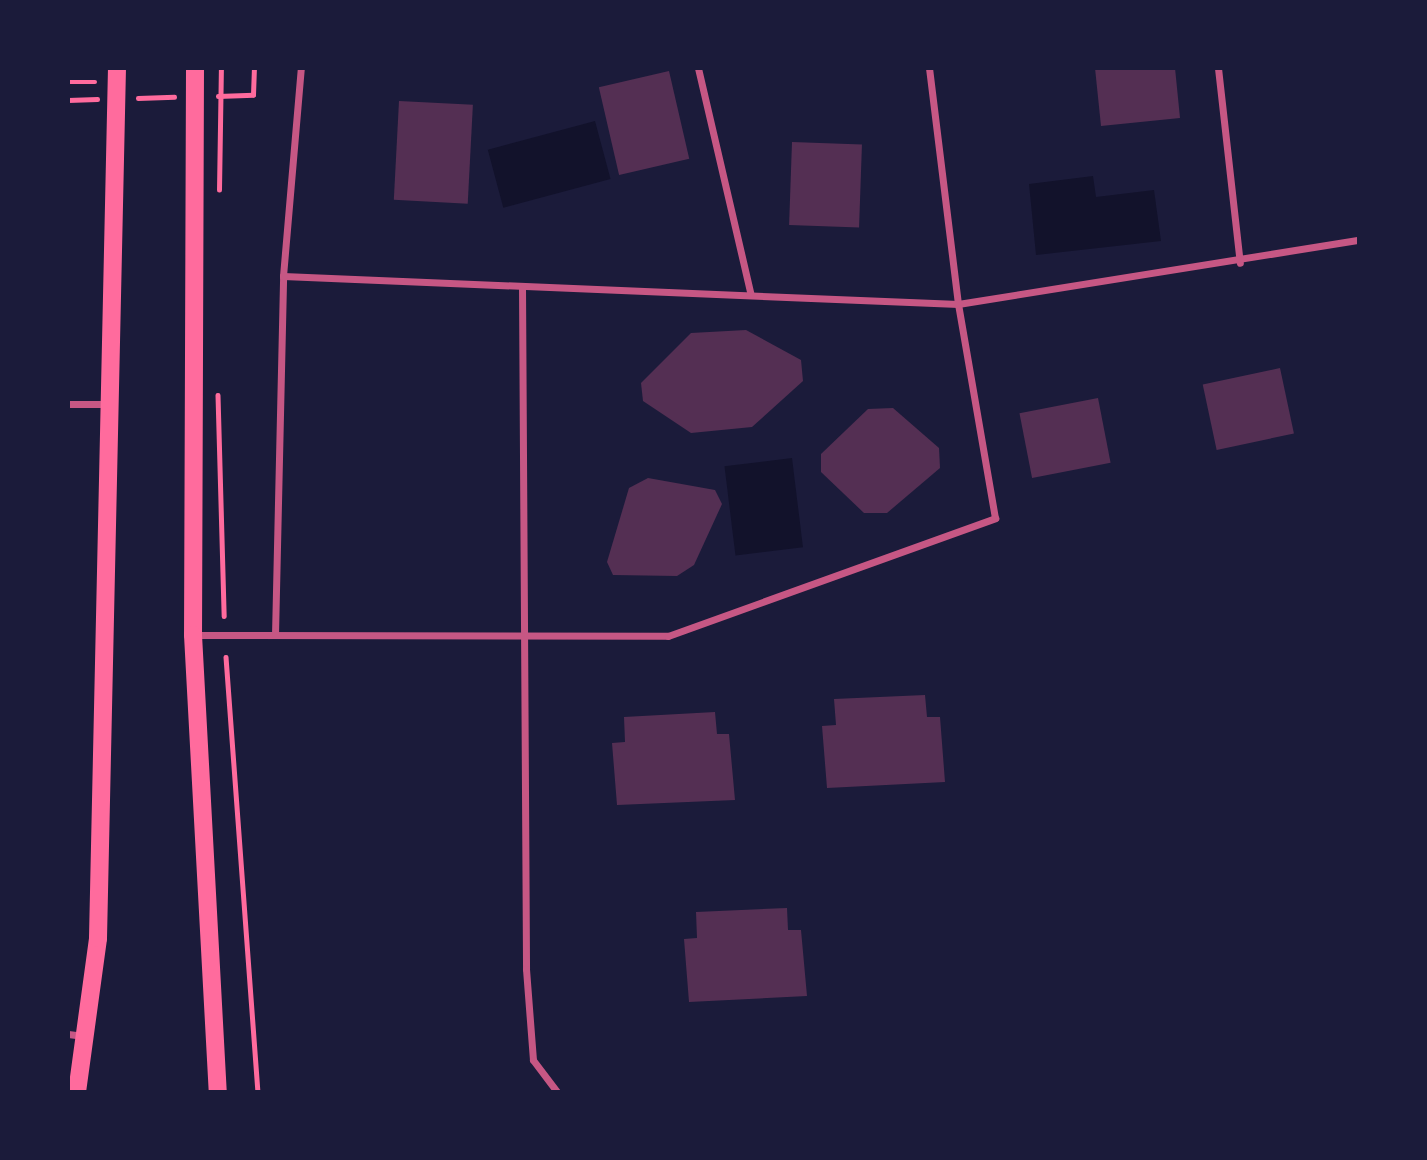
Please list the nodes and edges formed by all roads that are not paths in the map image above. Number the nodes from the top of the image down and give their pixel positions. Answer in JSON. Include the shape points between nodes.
{"nodes":[{"id":1,"x":117,"y":68,"type":"edge"},
{"id":2,"x":195,"y":68,"type":"edge"},
{"id":3,"x":301,"y":68,"type":"edge"},
{"id":4,"x":698,"y":68,"type":"edge"},
{"id":5,"x":929,"y":68,"type":"edge"},
{"id":6,"x":1218,"y":68,"type":"edge"},
{"id":7,"x":1359,"y":240,"type":"edge"},
{"id":8,"x":1240,"y":263,"type":"junction"},
{"id":9,"x":283,"y":276,"type":"junction"},
{"id":10,"x":522,"y":286,"type":"junction"},
{"id":11,"x":751,"y":295,"type":"junction"},
{"id":12,"x":958,"y":304,"type":"junction"},
{"id":13,"x":68,"y":404,"type":"edge"},
{"id":14,"x":111,"y":404,"type":"junction"},
{"id":15,"x":193,"y":635,"type":"junction"},
{"id":16,"x":275,"y":635,"type":"junction"},
{"id":17,"x":523,"y":640,"type":"junction"},
{"id":18,"x":77,"y":1035,"type":"edge"},
{"id":19,"x":77,"y":1092,"type":"edge"},
{"id":20,"x":218,"y":1092,"type":"edge"},
{"id":21,"x":557,"y":1092,"type":"edge"}],
"edges":[{"from":1,"to":14,"type":"main road"},
{"from":2,"to":15,"type":"main road"},
{"from":3,"to":9,"type":"street"},
{"from":4,"to":11,"type":"street"},
{"from":5,"to":12,"type":"street"},
{"from":6,"to":8,"type":"street"},
{"from":7,"to":8,"type":"street"},
{"from":8,"to":12,"type":"street"},
{"from":9,"to":10,"type":"street"},
{"from":9,"to":16,"type":"street"},
{"from":10,"to":11,"type":"street"},
{"from":10,"to":17,"type":"street"},
{"from":11,"to":12,"type":"street"},
{"from":12,"to":17,"type":"street","via":[[995,519],[668,636]]},
{"from":13,"to":14,"type":"street"},
{"from":14,"to":18,"type":"main road","via":[[98,938]]},
{"from":15,"to":16,"type":"street"},
{"from":15,"to":20,"type":"main road"},
{"from":16,"to":17,"type":"street"},
{"from":17,"to":21,"type":"street","via":[[526,970],[533,1060]]},
{"from":18,"to":19,"type":"main road"}]}
